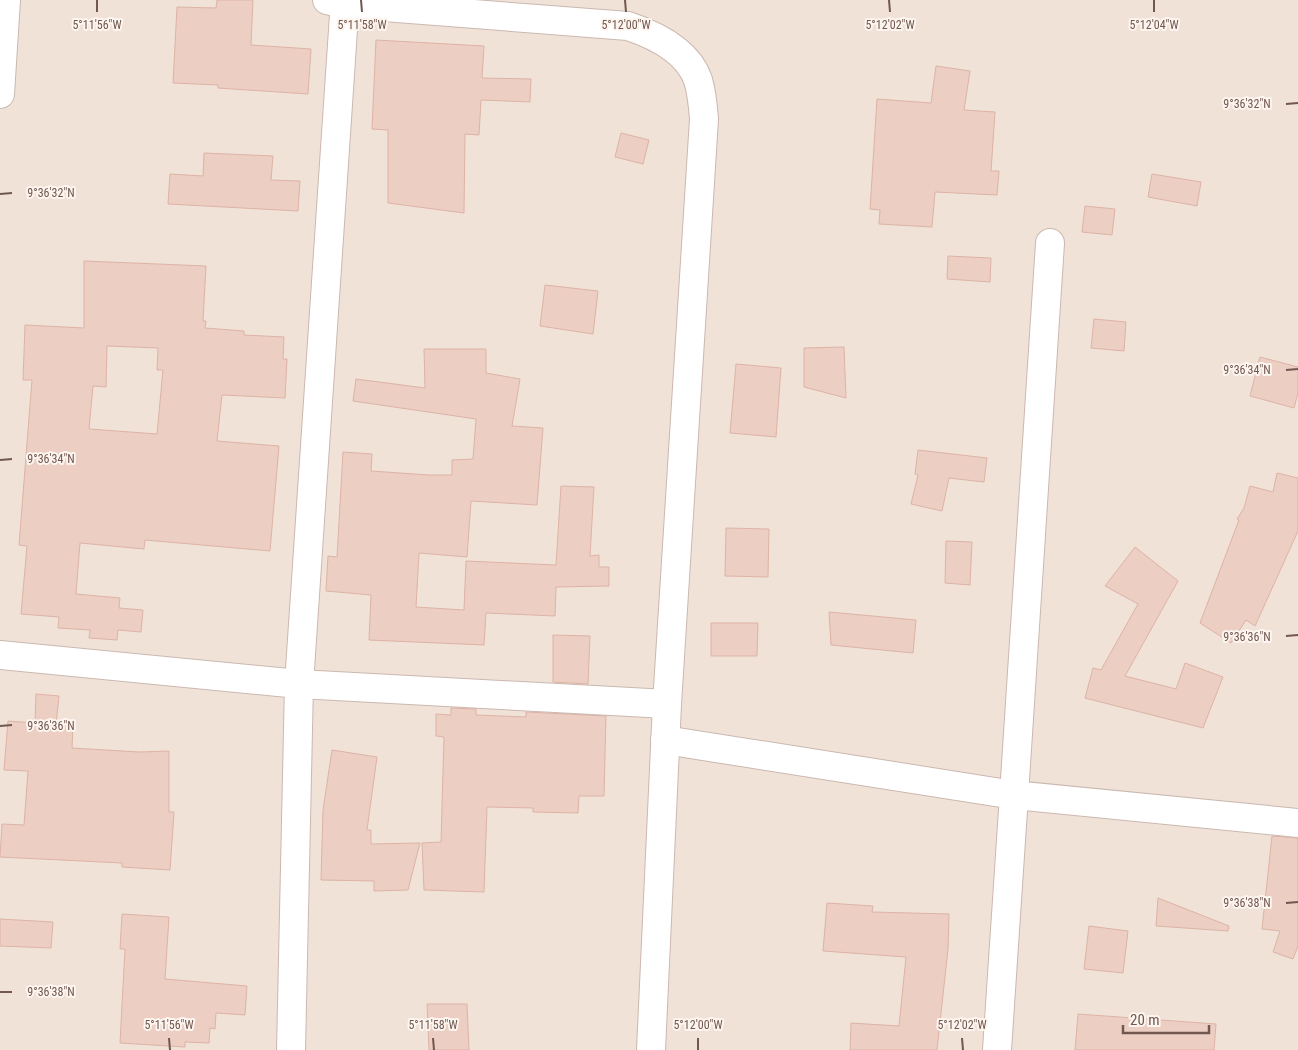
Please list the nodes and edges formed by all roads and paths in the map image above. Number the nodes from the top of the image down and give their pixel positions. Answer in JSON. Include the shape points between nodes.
{"nodes":[{"id":1,"x":6,"y":0,"type":"edge"},
{"id":2,"x":339,"y":1,"type":"edge"},
{"id":3,"x":0,"y":94,"type":"edge"},
{"id":4,"x":1050,"y":243,"type":"dead end"},
{"id":5,"x":0,"y":655,"type":"edge"},
{"id":6,"x":298,"y":684,"type":"junction"},
{"id":7,"x":667,"y":704,"type":"junction"},
{"id":8,"x":665,"y":740,"type":"junction"},
{"id":9,"x":1014,"y":795,"type":"junction"},
{"id":10,"x":1298,"y":823,"type":"edge"},
{"id":11,"x":291,"y":1050,"type":"edge"},
{"id":12,"x":651,"y":1050,"type":"edge"},
{"id":13,"x":998,"y":1050,"type":"edge"}],
"edges":[{"from":1,"to":3,"type":"street"},
{"from":2,"to":6,"type":"street"},
{"from":2,"to":7,"type":"street","via":[[628,26],[649,33],[672,48],[698,78],[704,119]]},
{"from":4,"to":9,"type":"street"},
{"from":5,"to":6,"type":"street"},
{"from":6,"to":7,"type":"street"},
{"from":6,"to":11,"type":"street"},
{"from":7,"to":8,"type":"street"},
{"from":8,"to":9,"type":"street"},
{"from":8,"to":12,"type":"street"},
{"from":9,"to":10,"type":"street"},
{"from":9,"to":13,"type":"street"}]}
